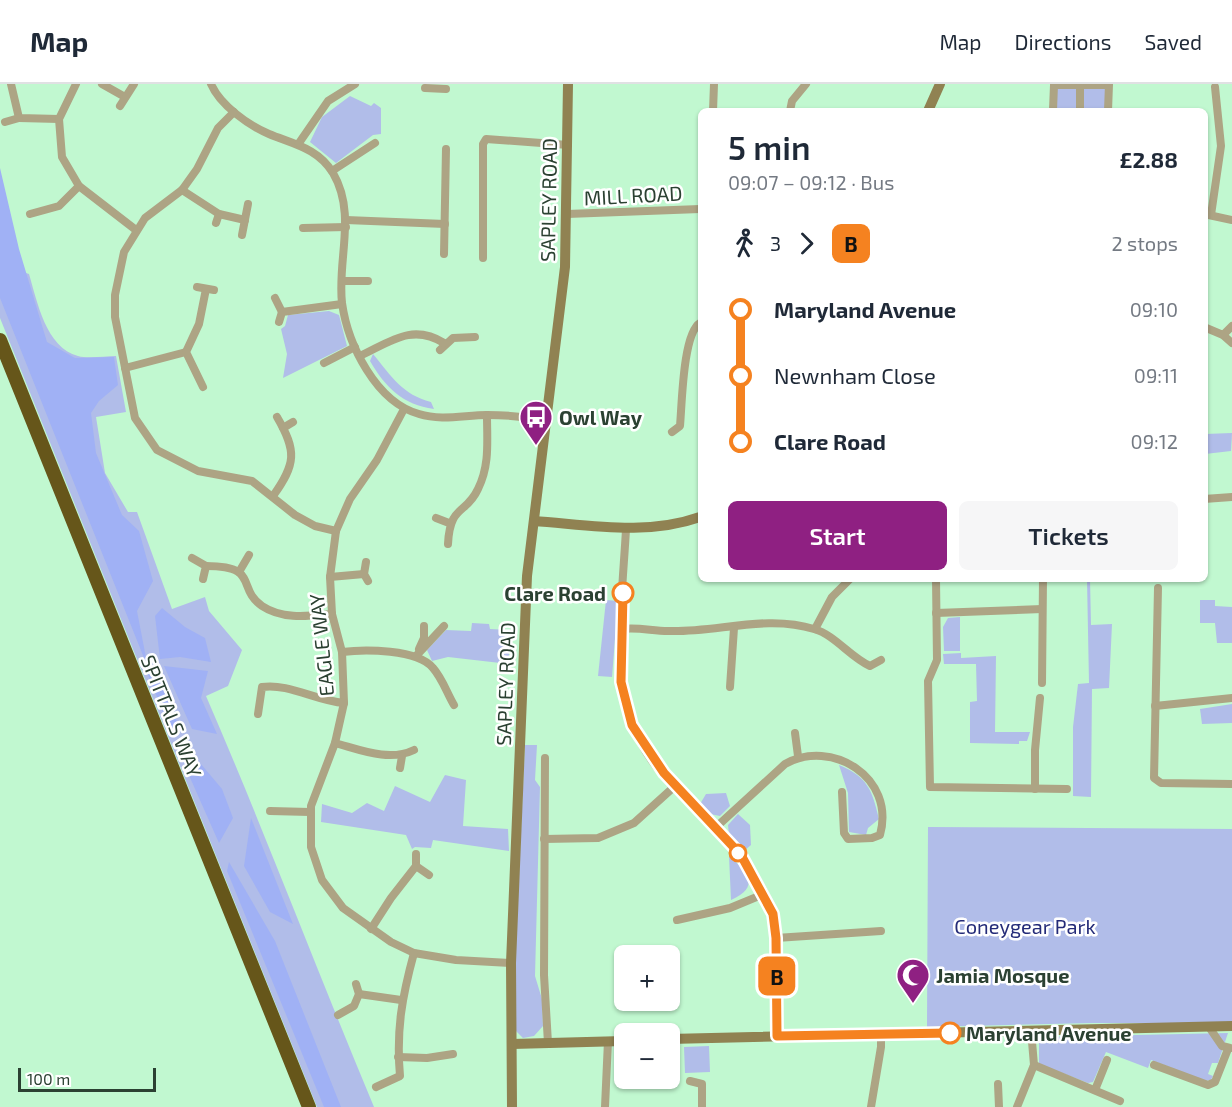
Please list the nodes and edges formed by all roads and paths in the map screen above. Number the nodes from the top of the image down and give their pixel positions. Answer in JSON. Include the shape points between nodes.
{"nodes":[{"id":1,"x":11,"y":84,"type":"edge"},
{"id":2,"x":76,"y":84,"type":"edge"},
{"id":3,"x":102,"y":84,"type":"edge"},
{"id":4,"x":134,"y":84,"type":"edge"},
{"id":5,"x":211,"y":84,"type":"edge"},
{"id":6,"x":355,"y":84,"type":"edge"},
{"id":7,"x":568,"y":84,"type":"edge"},
{"id":8,"x":714,"y":84,"type":"edge"},
{"id":9,"x":806,"y":84,"type":"edge"},
{"id":10,"x":940,"y":84,"type":"edge"},
{"id":11,"x":1108,"y":85,"type":"edge"},
{"id":12,"x":437,"y":86,"type":"edge"},
{"id":13,"x":1080,"y":86,"type":"junction"},
{"id":14,"x":1215,"y":87,"type":"dead end"},
{"id":15,"x":425,"y":88,"type":"dead end"},
{"id":16,"x":446,"y":89,"type":"dead end"},
{"id":17,"x":125,"y":97,"type":"junction"},
{"id":18,"x":120,"y":106,"type":"dead end"},
{"id":19,"x":713,"y":108,"type":"edge"},
{"id":20,"x":791,"y":108,"type":"edge"},
{"id":21,"x":929,"y":108,"type":"edge"},
{"id":22,"x":1053,"y":108,"type":"edge"},
{"id":23,"x":1080,"y":108,"type":"edge"},
{"id":24,"x":1108,"y":108,"type":"edge"},
{"id":25,"x":234,"y":112,"type":"junction"},
{"id":26,"x":19,"y":118,"type":"junction"},
{"id":27,"x":59,"y":119,"type":"junction"},
{"id":28,"x":5,"y":122,"type":"dead end"},
{"id":29,"x":299,"y":143,"type":"junction"},
{"id":30,"x":375,"y":143,"type":"dead end"},
{"id":31,"x":568,"y":145,"type":"junction"},
{"id":32,"x":446,"y":149,"type":"dead end"},
{"id":33,"x":332,"y":171,"type":"junction"},
{"id":34,"x":79,"y":186,"type":"junction"},
{"id":35,"x":182,"y":189,"type":"junction"},
{"id":36,"x":248,"y":204,"type":"dead end"},
{"id":37,"x":698,"y":209,"type":"edge"},
{"id":38,"x":30,"y":214,"type":"dead end"},
{"id":39,"x":219,"y":214,"type":"junction"},
{"id":40,"x":567,"y":214,"type":"junction"},
{"id":41,"x":1208,"y":214,"type":"edge"},
{"id":42,"x":245,"y":220,"type":"junction"},
{"id":43,"x":1232,"y":220,"type":"edge"},
{"id":44,"x":216,"y":224,"type":"dead end"},
{"id":45,"x":346,"y":224,"type":"junction"},
{"id":46,"x":445,"y":224,"type":"junction"},
{"id":47,"x":303,"y":228,"type":"dead end"},
{"id":48,"x":136,"y":230,"type":"junction"},
{"id":49,"x":242,"y":235,"type":"dead end"},
{"id":50,"x":444,"y":254,"type":"dead end"},
{"id":51,"x":483,"y":258,"type":"dead end"},
{"id":52,"x":343,"y":281,"type":"junction"},
{"id":53,"x":368,"y":281,"type":"dead end"},
{"id":54,"x":206,"y":288,"type":"dead end"},
{"id":55,"x":275,"y":298,"type":"dead end"},
{"id":56,"x":342,"y":304,"type":"junction"},
{"id":57,"x":282,"y":312,"type":"junction"},
{"id":58,"x":279,"y":322,"type":"dead end"},
{"id":59,"x":698,"y":324,"type":"edge"},
{"id":60,"x":1232,"y":326,"type":"edge"},
{"id":61,"x":1208,"y":329,"type":"edge"},
{"id":62,"x":1223,"y":335,"type":"junction"},
{"id":63,"x":475,"y":337,"type":"dead end"},
{"id":64,"x":0,"y":340,"type":"edge"},
{"id":65,"x":1232,"y":343,"type":"edge"},
{"id":66,"x":356,"y":347,"type":"junction"},
{"id":67,"x":186,"y":352,"type":"junction"},
{"id":68,"x":360,"y":356,"type":"junction"},
{"id":69,"x":324,"y":363,"type":"dead end"},
{"id":70,"x":125,"y":368,"type":"junction"},
{"id":71,"x":203,"y":381,"type":"dead end"},
{"id":72,"x":404,"y":409,"type":"junction"},
{"id":73,"x":487,"y":415,"type":"junction"},
{"id":74,"x":277,"y":417,"type":"dead end"},
{"id":75,"x":546,"y":420,"type":"junction"},
{"id":76,"x":293,"y":422,"type":"dead end"},
{"id":77,"x":283,"y":428,"type":"junction"},
{"id":78,"x":672,"y":432,"type":"dead end"},
{"id":79,"x":273,"y":496,"type":"junction"},
{"id":80,"x":1232,"y":497,"type":"edge"},
{"id":81,"x":1208,"y":499,"type":"edge"},
{"id":82,"x":436,"y":518,"type":"dead end"},
{"id":83,"x":698,"y":518,"type":"edge"},
{"id":84,"x":534,"y":521,"type":"junction"},
{"id":85,"x":449,"y":523,"type":"junction"},
{"id":86,"x":626,"y":529,"type":"junction"},
{"id":87,"x":336,"y":531,"type":"junction"},
{"id":88,"x":448,"y":544,"type":"dead end"},
{"id":89,"x":249,"y":555,"type":"dead end"},
{"id":90,"x":192,"y":558,"type":"dead end"},
{"id":91,"x":366,"y":562,"type":"dead end"},
{"id":92,"x":206,"y":566,"type":"junction"},
{"id":93,"x":239,"y":572,"type":"junction"},
{"id":94,"x":330,"y":577,"type":"junction"},
{"id":95,"x":203,"y":579,"type":"dead end"},
{"id":96,"x":847,"y":582,"type":"edge"},
{"id":97,"x":936,"y":582,"type":"edge"},
{"id":98,"x":1043,"y":582,"type":"edge"},
{"id":99,"x":1158,"y":588,"type":"dead end"},
{"id":100,"x":1042,"y":609,"type":"junction"},
{"id":101,"x":936,"y":613,"type":"junction"},
{"id":102,"x":332,"y":614,"type":"junction"},
{"id":103,"x":444,"y":626,"type":"dead end"},
{"id":104,"x":424,"y":627,"type":"dead end"},
{"id":105,"x":734,"y":628,"type":"junction"},
{"id":106,"x":622,"y":629,"type":"junction"},
{"id":107,"x":815,"y":629,"type":"junction"},
{"id":108,"x":342,"y":652,"type":"junction"},
{"id":109,"x":416,"y":656,"type":"junction"},
{"id":110,"x":881,"y":660,"type":"dead end"},
{"id":111,"x":1042,"y":683,"type":"dead end"},
{"id":112,"x":730,"y":687,"type":"dead end"},
{"id":113,"x":1040,"y":698,"type":"dead end"},
{"id":114,"x":1232,"y":699,"type":"edge"},
{"id":115,"x":344,"y":703,"type":"junction"},
{"id":116,"x":454,"y":705,"type":"dead end"},
{"id":117,"x":1155,"y":706,"type":"junction"},
{"id":118,"x":258,"y":714,"type":"dead end"},
{"id":119,"x":795,"y":732,"type":"dead end"},
{"id":120,"x":335,"y":743,"type":"junction"},
{"id":121,"x":414,"y":750,"type":"dead end"},
{"id":122,"x":402,"y":756,"type":"junction"},
{"id":123,"x":798,"y":756,"type":"junction"},
{"id":124,"x":546,"y":758,"type":"dead end"},
{"id":125,"x":400,"y":768,"type":"dead end"},
{"id":126,"x":1232,"y":784,"type":"edge"},
{"id":127,"x":675,"y":786,"type":"junction"},
{"id":128,"x":1035,"y":789,"type":"junction"},
{"id":129,"x":1067,"y":789,"type":"dead end"},
{"id":130,"x":842,"y":792,"type":"dead end"},
{"id":131,"x":273,"y":812,"type":"dead end"},
{"id":132,"x":310,"y":812,"type":"junction"},
{"id":133,"x":714,"y":829,"type":"junction"},
{"id":134,"x":544,"y":839,"type":"junction"},
{"id":135,"x":416,"y":854,"type":"dead end"},
{"id":136,"x":416,"y":866,"type":"junction"},
{"id":137,"x":429,"y":875,"type":"dead end"},
{"id":138,"x":764,"y":894,"type":"junction"},
{"id":139,"x":677,"y":920,"type":"dead end"},
{"id":140,"x":371,"y":929,"type":"junction"},
{"id":141,"x":881,"y":930,"type":"dead end"},
{"id":142,"x":776,"y":938,"type":"junction"},
{"id":143,"x":414,"y":953,"type":"junction"},
{"id":144,"x":511,"y":963,"type":"junction"},
{"id":145,"x":356,"y":984,"type":"dead end"},
{"id":146,"x":359,"y":994,"type":"junction"},
{"id":147,"x":401,"y":1000,"type":"junction"},
{"id":148,"x":338,"y":1015,"type":"dead end"},
{"id":149,"x":1232,"y":1026,"type":"edge"},
{"id":150,"x":1209,"y":1027,"type":"junction"},
{"id":151,"x":1031,"y":1030,"type":"junction"},
{"id":152,"x":777,"y":1036,"type":"junction"},
{"id":153,"x":881,"y":1036,"type":"junction"},
{"id":154,"x":680,"y":1039,"type":"edge"},
{"id":155,"x":608,"y":1041,"type":"junction"},
{"id":156,"x":614,"y":1041,"type":"edge"},
{"id":157,"x":548,"y":1043,"type":"junction"},
{"id":158,"x":512,"y":1044,"type":"junction"},
{"id":159,"x":1230,"y":1048,"type":"edge"},
{"id":160,"x":453,"y":1054,"type":"dead end"},
{"id":161,"x":398,"y":1057,"type":"junction"},
{"id":162,"x":1107,"y":1060,"type":"dead end"},
{"id":163,"x":1034,"y":1065,"type":"junction"},
{"id":164,"x":1154,"y":1065,"type":"dead end"},
{"id":165,"x":690,"y":1082,"type":"dead end"},
{"id":166,"x":998,"y":1084,"type":"dead end"},
{"id":167,"x":376,"y":1087,"type":"dead end"},
{"id":168,"x":1095,"y":1090,"type":"junction"},
{"id":169,"x":1120,"y":1101,"type":"dead end"},
{"id":170,"x":309,"y":1107,"type":"edge"},
{"id":171,"x":512,"y":1107,"type":"edge"},
{"id":172,"x":604,"y":1107,"type":"edge"},
{"id":173,"x":702,"y":1107,"type":"edge"},
{"id":174,"x":871,"y":1107,"type":"edge"},
{"id":175,"x":999,"y":1107,"type":"edge"},
{"id":176,"x":1017,"y":1107,"type":"edge"}],
"edges":[{"from":1,"to":26,"type":"street"},
{"from":2,"to":27,"type":"street"},
{"from":3,"to":17,"type":"street"},
{"from":4,"to":17,"type":"street"},
{"from":5,"to":25,"type":"street"},
{"from":6,"to":29,"type":"street","via":[[322,108]]},
{"from":7,"to":31,"type":"street","name":"SAPLEY ROAD"},
{"from":8,"to":19,"type":"street"},
{"from":9,"to":20,"type":"street"},
{"from":10,"to":21,"type":"street"},
{"from":11,"to":13,"type":"street"},
{"from":11,"to":24,"type":"street"},
{"from":12,"to":15,"type":"street"},
{"from":12,"to":16,"type":"street"},
{"from":13,"to":22,"type":"street","via":[[1054,85]]},
{"from":13,"to":23,"type":"street"},
{"from":14,"to":41,"type":"street","via":[[1221,147]]},
{"from":17,"to":18,"type":"street"},
{"from":25,"to":29,"type":"street","via":[[268,134]]},
{"from":25,"to":35,"type":"street","via":[[218,129]]},
{"from":26,"to":27,"type":"street"},
{"from":26,"to":28,"type":"street"},
{"from":27,"to":34,"type":"street","via":[[62,157]]},
{"from":29,"to":33,"type":"street"},
{"from":30,"to":33,"type":"street"},
{"from":31,"to":40,"type":"street","name":"SAPLEY ROAD"},
{"from":31,"to":51,"type":"street","via":[[486,139]]},
{"from":32,"to":46,"type":"street"},
{"from":33,"to":45,"type":"street"},
{"from":34,"to":38,"type":"street","via":[[59,206]]},
{"from":34,"to":48,"type":"street"},
{"from":35,"to":39,"type":"street"},
{"from":35,"to":48,"type":"street"},
{"from":36,"to":42,"type":"street"},
{"from":37,"to":40,"type":"street","name":"MILL ROAD"},
{"from":39,"to":42,"type":"street"},
{"from":39,"to":44,"type":"street"},
{"from":40,"to":75,"type":"street","name":"SAPLEY ROAD","via":[[560,320]]},
{"from":41,"to":43,"type":"street"},
{"from":42,"to":49,"type":"street"},
{"from":45,"to":46,"type":"street"},
{"from":45,"to":47,"type":"street"},
{"from":45,"to":52,"type":"street"},
{"from":46,"to":50,"type":"street"},
{"from":48,"to":70,"type":"street","via":[[124,252],[115,295]]},
{"from":52,"to":53,"type":"street"},
{"from":52,"to":56,"type":"street"},
{"from":54,"to":67,"type":"street","via":[[199,324]]},
{"from":55,"to":57,"type":"street"},
{"from":56,"to":57,"type":"street"},
{"from":56,"to":66,"type":"street"},
{"from":57,"to":58,"type":"street"},
{"from":59,"to":78,"type":"street","via":[[689,342],[680,426]]},
{"from":60,"to":62,"type":"street"},
{"from":61,"to":62,"type":"street"},
{"from":62,"to":65,"type":"street"},
{"from":63,"to":68,"type":"street","via":[[453,338],[442,346],[432,336],[409,333]]},
{"from":64,"to":170,"type":"highway","name":"SPITTALS WAY"},
{"from":66,"to":68,"type":"street"},
{"from":66,"to":69,"type":"street"},
{"from":67,"to":70,"type":"street"},
{"from":67,"to":71,"type":"street"},
{"from":68,"to":72,"type":"street","via":[[385,394]]},
{"from":70,"to":79,"type":"street","via":[[135,418],[157,450],[198,471],[252,481]]},
{"from":72,"to":73,"type":"street","via":[[438,417]]},
{"from":72,"to":87,"type":"street","name":"EAGLE WAY","via":[[377,460],[350,499]]},
{"from":73,"to":75,"type":"street"},
{"from":73,"to":85,"type":"street","via":[[487,465],[477,491]]},
{"from":74,"to":77,"type":"street"},
{"from":75,"to":84,"type":"street","name":"SAPLEY ROAD"},
{"from":76,"to":77,"type":"street"},
{"from":77,"to":79,"type":"street","via":[[290,439],[292,459],[286,478]]},
{"from":79,"to":87,"type":"street","via":[[295,515]]},
{"from":80,"to":81,"type":"street"},
{"from":82,"to":85,"type":"street"},
{"from":83,"to":86,"type":"street","via":[[659,528]]},
{"from":84,"to":86,"type":"street"},
{"from":84,"to":144,"type":"street","name":"SAPLEY ROAD","via":[[526,599]]},
{"from":85,"to":88,"type":"street"},
{"from":86,"to":106,"type":"street"},
{"from":87,"to":94,"type":"street","name":"EAGLE WAY"},
{"from":89,"to":93,"type":"street"},
{"from":90,"to":92,"type":"street"},
{"from":91,"to":94,"type":"street","name":"EAGLE WAY","via":[[366,578]]},
{"from":92,"to":93,"type":"street","via":[[227,566]]},
{"from":92,"to":95,"type":"street"},
{"from":93,"to":102,"type":"street","via":[[261,605],[276,612],[300,617]]},
{"from":94,"to":102,"type":"street","name":"EAGLE WAY"},
{"from":96,"to":107,"type":"street","via":[[832,597]]},
{"from":97,"to":101,"type":"street"},
{"from":98,"to":100,"type":"street"},
{"from":99,"to":117,"type":"street"},
{"from":100,"to":101,"type":"street"},
{"from":100,"to":111,"type":"street"},
{"from":101,"to":128,"type":"street","via":[[937,660],[928,681],[930,788]]},
{"from":102,"to":108,"type":"street","name":"EAGLE WAY"},
{"from":103,"to":109,"type":"street"},
{"from":104,"to":109,"type":"street"},
{"from":105,"to":106,"type":"street"},
{"from":105,"to":107,"type":"street","via":[[779,623]]},
{"from":105,"to":112,"type":"street"},
{"from":106,"to":127,"type":"street","via":[[621,682],[632,725],[653,760]]},
{"from":107,"to":110,"type":"street","via":[[855,659],[870,666]]},
{"from":108,"to":109,"type":"street","via":[[362,650]]},
{"from":108,"to":115,"type":"street","name":"EAGLE WAY"},
{"from":109,"to":116,"type":"street","via":[[432,666]]},
{"from":113,"to":128,"type":"street"},
{"from":114,"to":117,"type":"street"},
{"from":115,"to":118,"type":"street","via":[[275,685],[262,687]]},
{"from":115,"to":120,"type":"street","name":"EAGLE WAY"},
{"from":117,"to":126,"type":"street","via":[[1154,778],[1161,783]]},
{"from":119,"to":123,"type":"street"},
{"from":120,"to":122,"type":"street","via":[[375,754]]},
{"from":120,"to":132,"type":"street","name":"EAGLE WAY"},
{"from":121,"to":122,"type":"street"},
{"from":122,"to":125,"type":"street"},
{"from":123,"to":130,"type":"street","via":[[834,759],[859,768],[869,777],[879,798],[883,824],[880,835],[848,838],[844,833]]},
{"from":123,"to":133,"type":"street"},
{"from":124,"to":134,"type":"street"},
{"from":127,"to":133,"type":"street"},
{"from":127,"to":134,"type":"street","via":[[634,823],[598,838]]},
{"from":128,"to":129,"type":"street"},
{"from":131,"to":132,"type":"street"},
{"from":132,"to":140,"type":"street","name":"EAGLE WAY","via":[[311,847],[322,880],[343,908]]},
{"from":133,"to":138,"type":"street","via":[[741,855]]},
{"from":134,"to":157,"type":"street"},
{"from":135,"to":136,"type":"street"},
{"from":136,"to":137,"type":"street"},
{"from":136,"to":140,"type":"street"},
{"from":138,"to":139,"type":"street","via":[[730,908]]},
{"from":138,"to":142,"type":"street","via":[[773,914]]},
{"from":140,"to":143,"type":"street","name":"EAGLE WAY"},
{"from":141,"to":142,"type":"street"},
{"from":142,"to":152,"type":"street"},
{"from":143,"to":144,"type":"street","name":"EAGLE WAY"},
{"from":143,"to":147,"type":"street"},
{"from":144,"to":158,"type":"street","name":"SAPLEY ROAD"},
{"from":145,"to":146,"type":"street"},
{"from":146,"to":147,"type":"street"},
{"from":146,"to":148,"type":"street","via":[[354,1006]]},
{"from":147,"to":161,"type":"street"},
{"from":149,"to":150,"type":"street"},
{"from":150,"to":151,"type":"street"},
{"from":150,"to":159,"type":"street","via":[[1222,1046]]},
{"from":151,"to":153,"type":"street"},
{"from":151,"to":163,"type":"street"},
{"from":152,"to":153,"type":"street"},
{"from":152,"to":154,"type":"street"},
{"from":153,"to":174,"type":"street"},
{"from":155,"to":156,"type":"street"},
{"from":155,"to":157,"type":"street"},
{"from":155,"to":172,"type":"street"},
{"from":157,"to":158,"type":"street"},
{"from":158,"to":171,"type":"street","name":"SAPLEY ROAD"},
{"from":159,"to":164,"type":"street","via":[[1215,1082],[1208,1085]]},
{"from":160,"to":161,"type":"street"},
{"from":161,"to":167,"type":"street","via":[[400,1076]]},
{"from":162,"to":168,"type":"street"},
{"from":163,"to":168,"type":"street"},
{"from":163,"to":176,"type":"street"},
{"from":165,"to":173,"type":"street","via":[[702,1084]]},
{"from":166,"to":175,"type":"street"},
{"from":168,"to":169,"type":"street"}]}
